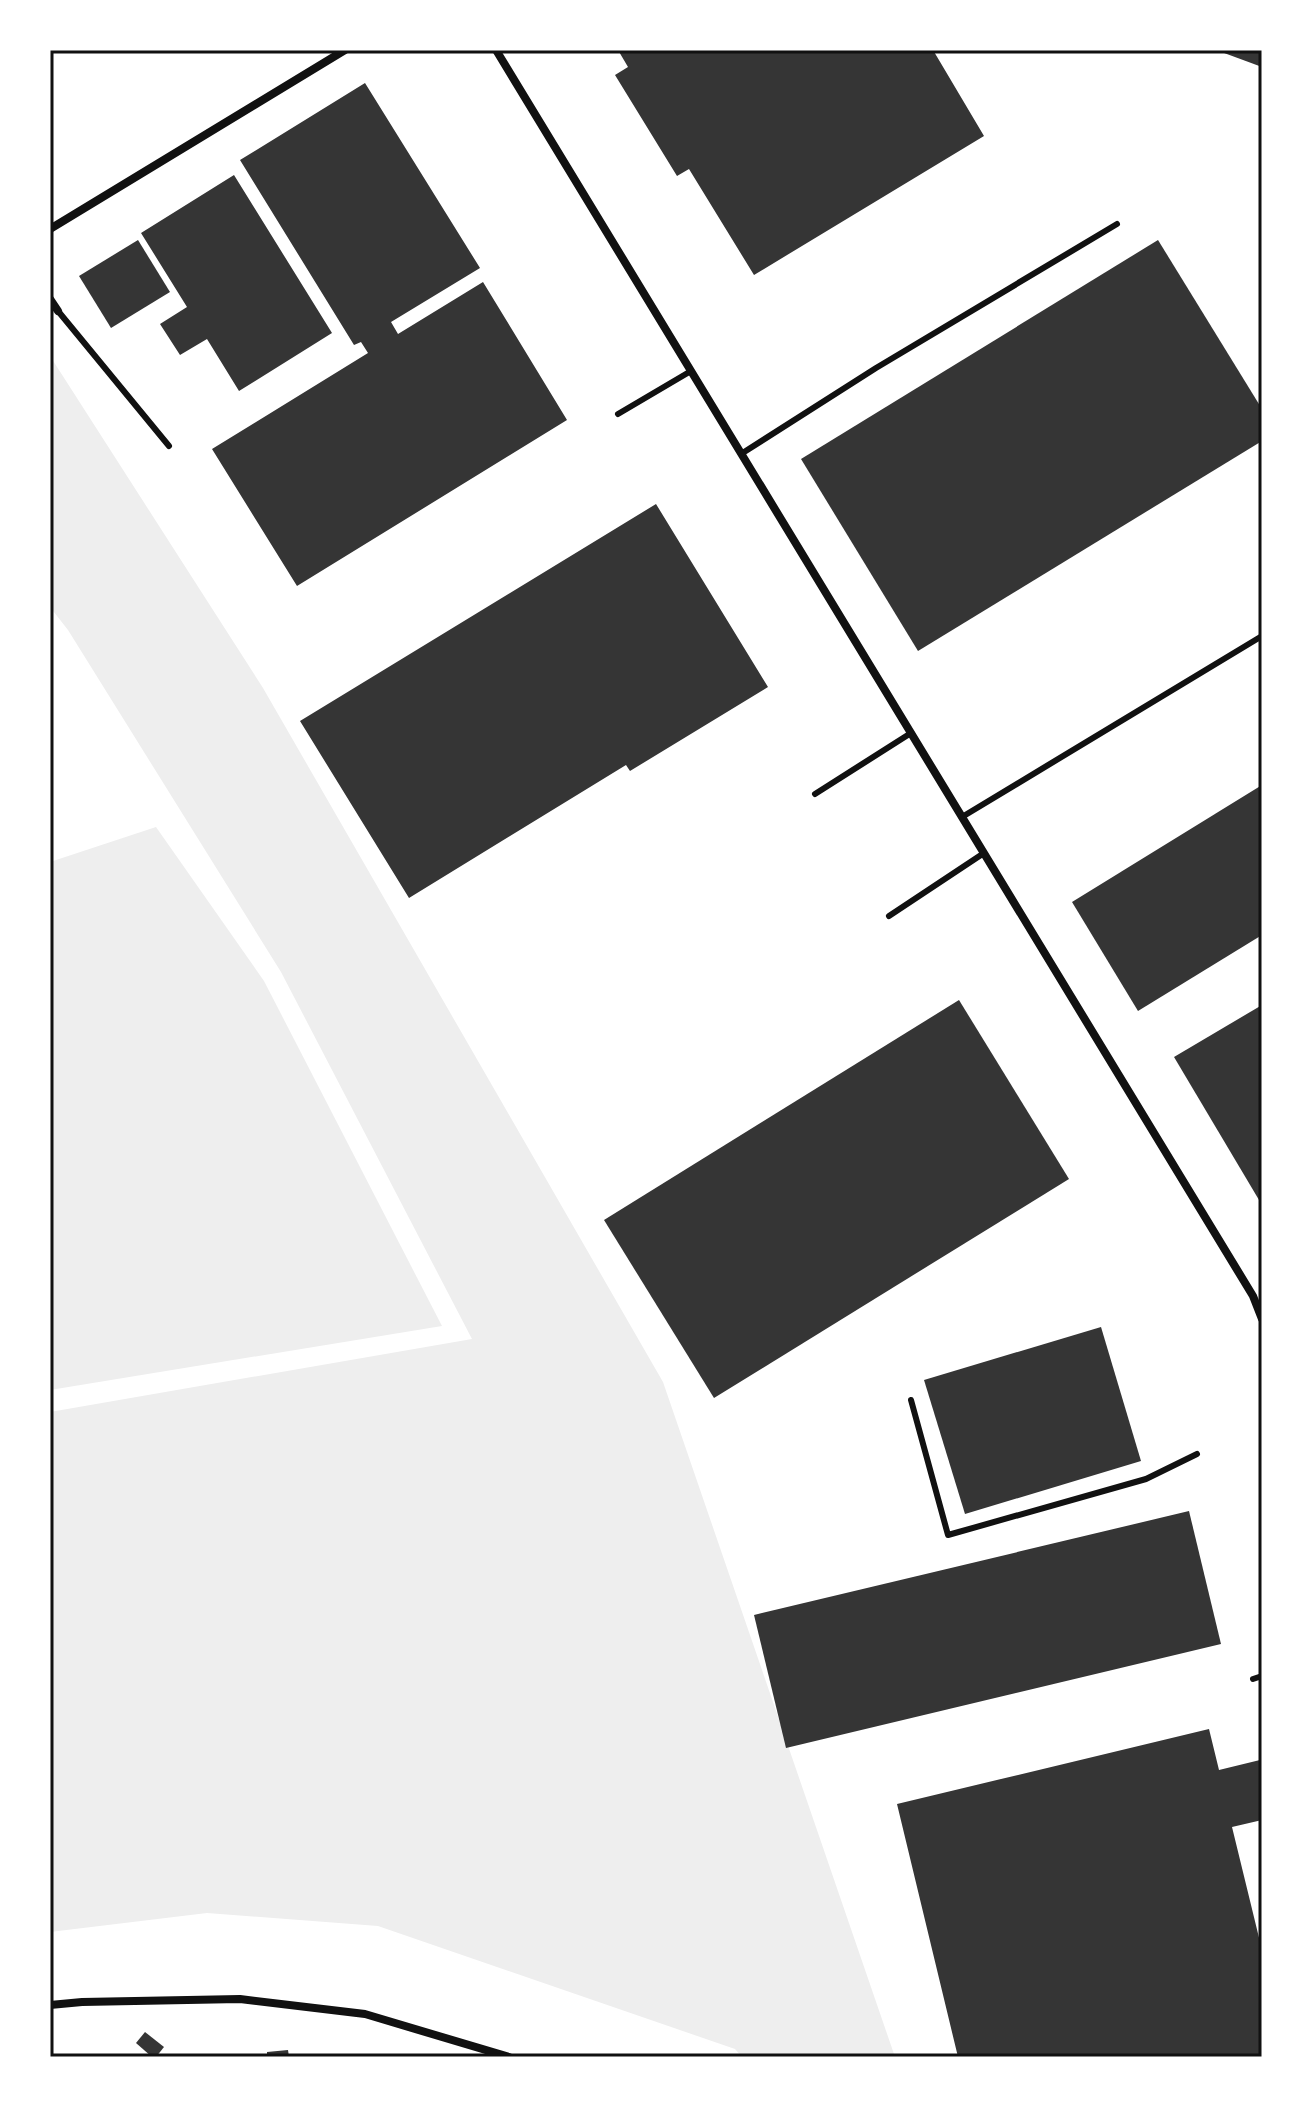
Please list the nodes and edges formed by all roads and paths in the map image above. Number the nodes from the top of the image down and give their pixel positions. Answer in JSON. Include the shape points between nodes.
{"nodes":[{"id":1,"x":345,"y":50,"type":"edge"},
{"id":2,"x":496,"y":50,"type":"edge"},
{"id":3,"x":1117,"y":224,"type":"dead end"},
{"id":4,"x":50,"y":229,"type":"edge"},
{"id":5,"x":50,"y":299,"type":"edge"},
{"id":6,"x":58,"y":311,"type":"joint"},
{"id":7,"x":691,"y":371,"type":"junction"},
{"id":8,"x":618,"y":414,"type":"dead end"},
{"id":9,"x":169,"y":446,"type":"dead end"},
{"id":10,"x":741,"y":454,"type":"junction"},
{"id":11,"x":1262,"y":636,"type":"edge"},
{"id":12,"x":911,"y":733,"type":"junction"},
{"id":13,"x":815,"y":794,"type":"dead end"},
{"id":14,"x":962,"y":817,"type":"junction"},
{"id":15,"x":984,"y":853,"type":"junction"},
{"id":16,"x":889,"y":916,"type":"dead end"},
{"id":17,"x":1262,"y":1319,"type":"edge"},
{"id":18,"x":911,"y":1400,"type":"dead end"},
{"id":19,"x":1197,"y":1454,"type":"dead end"},
{"id":20,"x":1262,"y":1676,"type":"edge"},
{"id":21,"x":1253,"y":1679,"type":"dead end"},
{"id":22,"x":50,"y":2005,"type":"edge"},
{"id":23,"x":509,"y":2057,"type":"edge"}],
"edges":[{"from":1,"to":4,"type":"street"},
{"from":2,"to":7,"type":"street"},
{"from":3,"to":10,"type":"lane"},
{"from":5,"to":6,"type":"street"},
{"from":6,"to":9,"type":"lane"},
{"from":7,"to":8,"type":"lane"},
{"from":7,"to":10,"type":"street"},
{"from":10,"to":12,"type":"street"},
{"from":11,"to":14,"type":"lane"},
{"from":12,"to":13,"type":"lane"},
{"from":12,"to":14,"type":"street"},
{"from":14,"to":15,"type":"street"},
{"from":15,"to":16,"type":"lane"},
{"from":15,"to":17,"type":"street","via":[[1253,1296]]},
{"from":18,"to":19,"type":"lane","via":[[948,1535],[1146,1479]]},
{"from":20,"to":21,"type":"lane"},
{"from":22,"to":23,"type":"street","via":[[240,1999],[365,2014]]}]}
